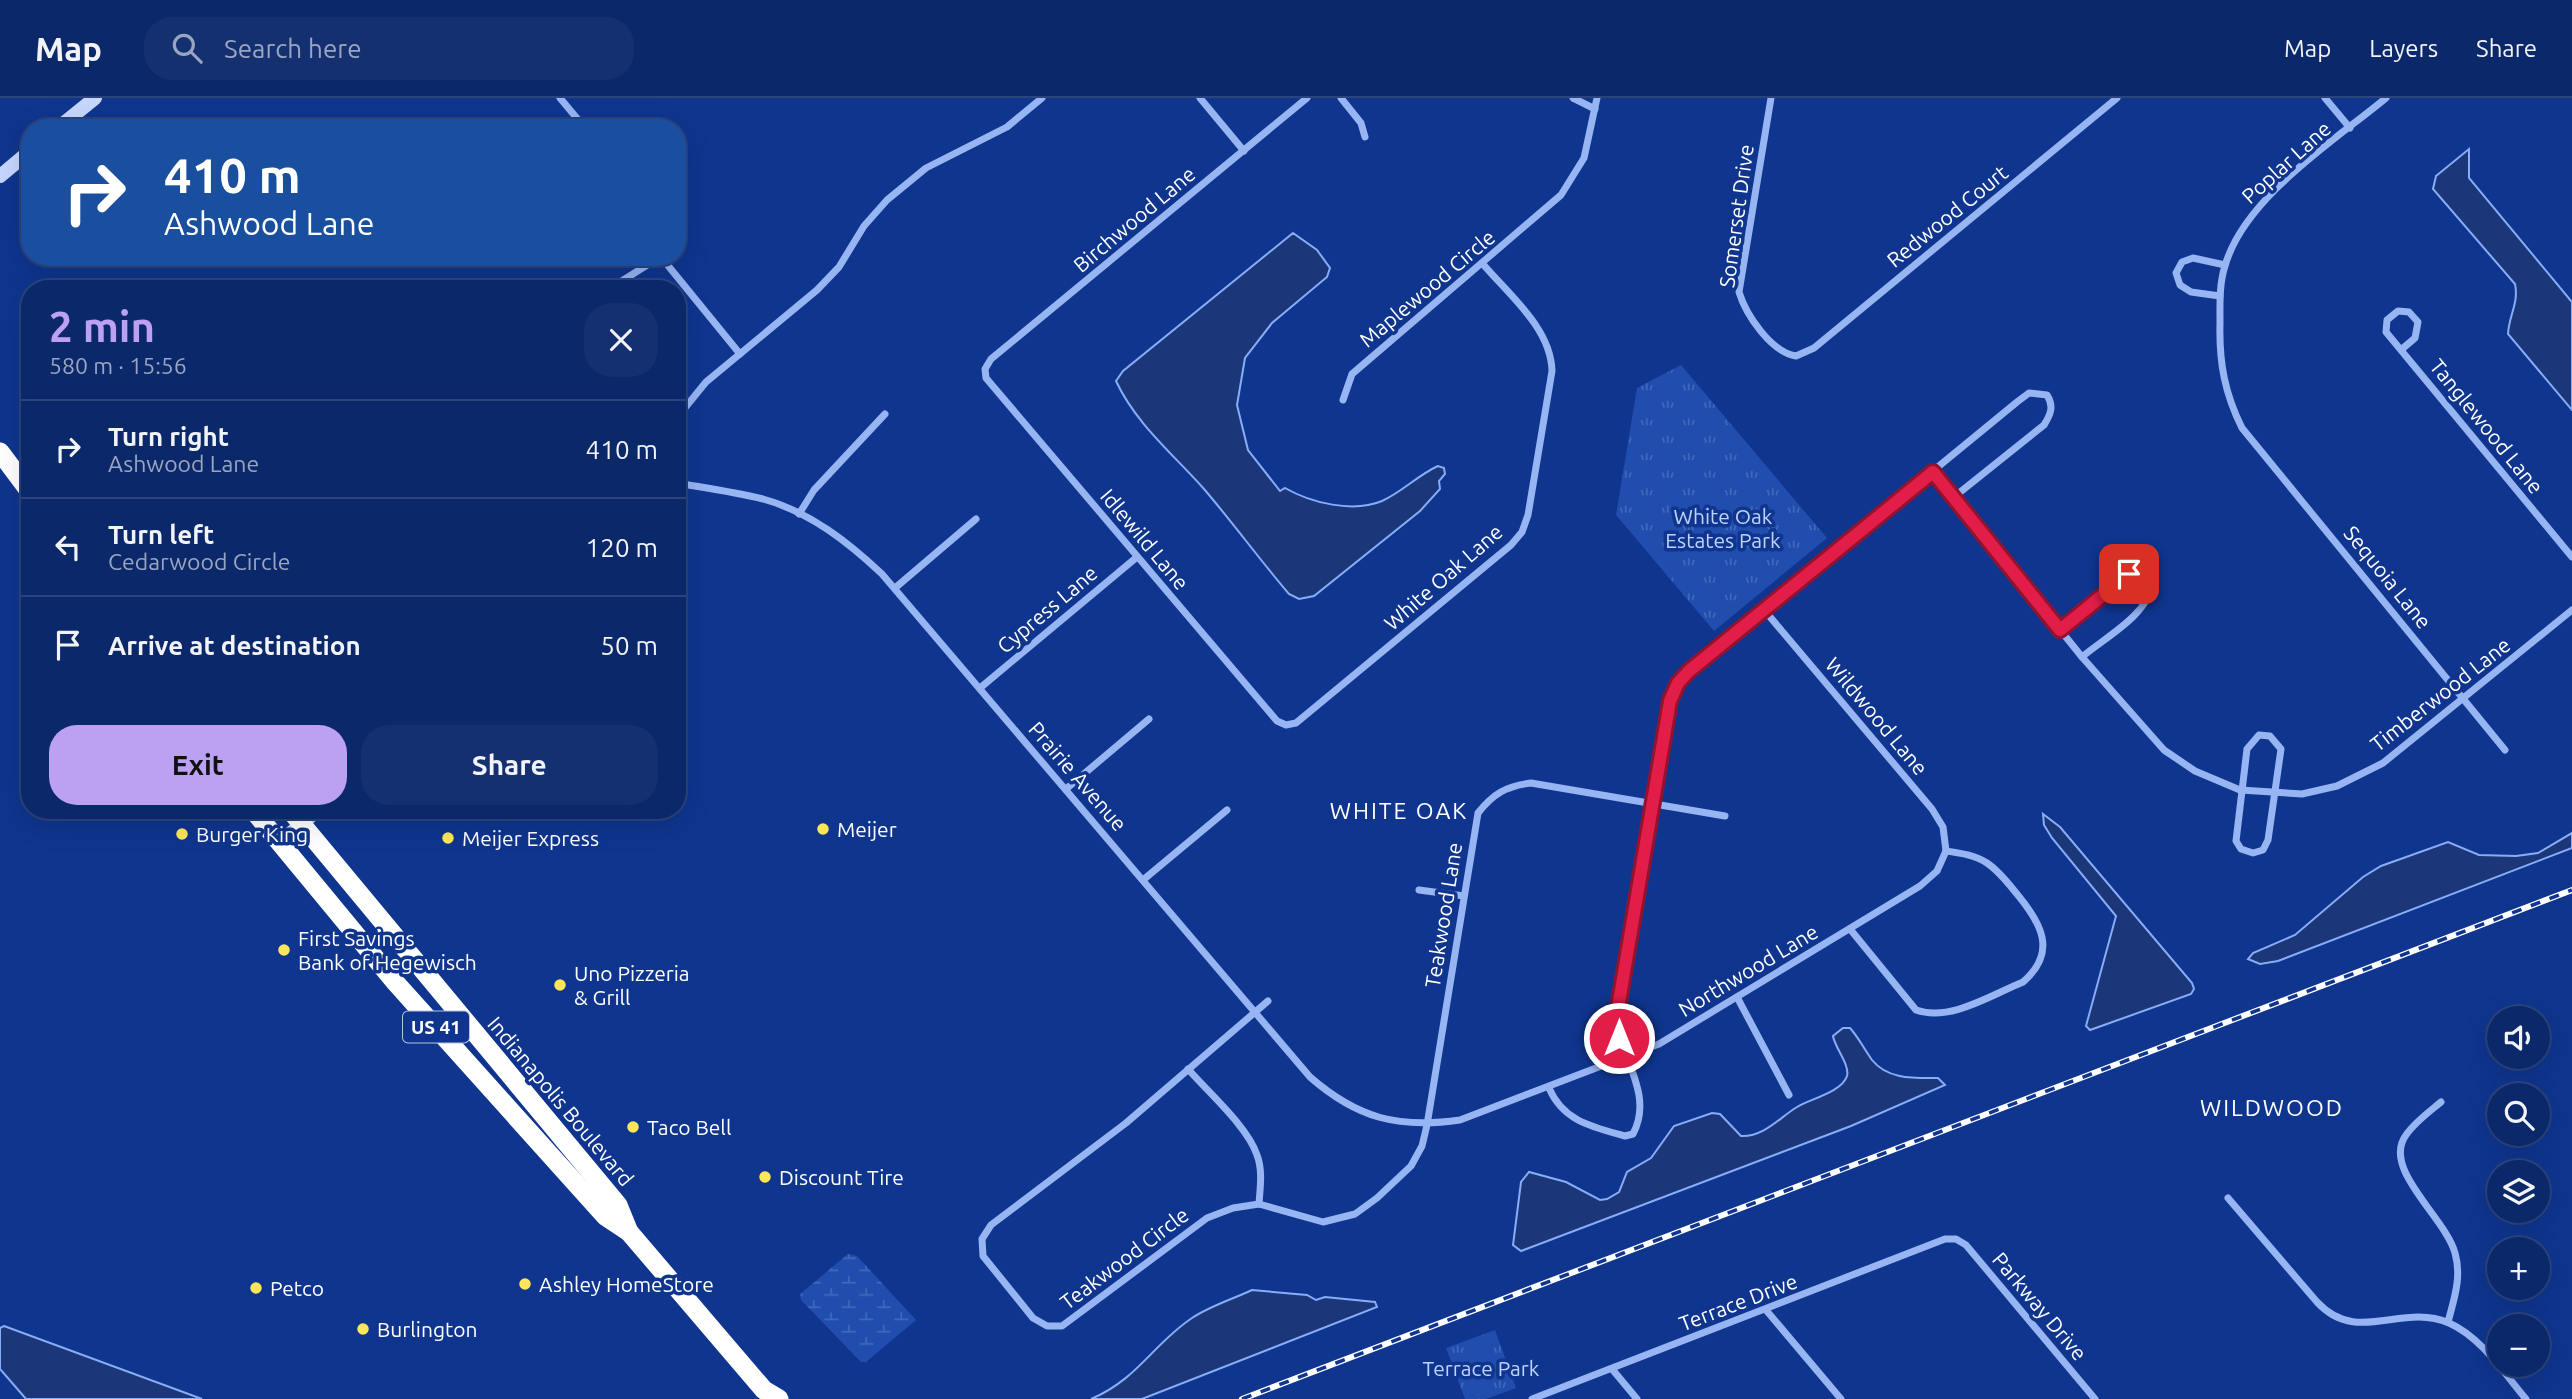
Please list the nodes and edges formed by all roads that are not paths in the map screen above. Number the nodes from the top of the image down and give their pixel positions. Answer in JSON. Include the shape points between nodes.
{"nodes":[{"id":1,"x":95,"y":98,"type":"edge"},
{"id":2,"x":560,"y":98,"type":"edge"},
{"id":3,"x":1042,"y":98,"type":"edge"},
{"id":4,"x":1200,"y":98,"type":"edge"},
{"id":5,"x":1307,"y":98,"type":"edge"},
{"id":6,"x":1341,"y":98,"type":"edge"},
{"id":7,"x":1573,"y":98,"type":"edge"},
{"id":8,"x":1597,"y":98,"type":"edge"},
{"id":9,"x":1771,"y":98,"type":"edge"},
{"id":10,"x":2117,"y":98,"type":"edge"},
{"id":11,"x":2325,"y":98,"type":"edge"},
{"id":12,"x":2386,"y":98,"type":"edge"},
{"id":13,"x":1595,"y":109,"type":"junction"},
{"id":14,"x":69,"y":119,"type":"edge"},
{"id":15,"x":578,"y":119,"type":"edge"},
{"id":16,"x":2350,"y":128,"type":"junction"},
{"id":17,"x":1365,"y":137,"type":"dead end"},
{"id":18,"x":1244,"y":151,"type":"junction"},
{"id":19,"x":21,"y":158,"type":"edge"},
{"id":20,"x":0,"y":176,"type":"edge"},
{"id":21,"x":1482,"y":264,"type":"junction"},
{"id":22,"x":2225,"y":265,"type":"junction"},
{"id":23,"x":646,"y":266,"type":"edge"},
{"id":24,"x":668,"y":266,"type":"edge"},
{"id":25,"x":623,"y":280,"type":"edge"},
{"id":26,"x":680,"y":280,"type":"edge"},
{"id":27,"x":686,"y":288,"type":"edge"},
{"id":28,"x":2220,"y":296,"type":"junction"},
{"id":29,"x":2402,"y":349,"type":"junction"},
{"id":30,"x":740,"y":354,"type":"junction"},
{"id":31,"x":1796,"y":356,"type":"joint"},
{"id":32,"x":985,"y":369,"type":"joint"},
{"id":33,"x":1343,"y":400,"type":"dead end"},
{"id":34,"x":686,"y":407,"type":"edge"},
{"id":35,"x":886,"y":414,"type":"dead end"},
{"id":36,"x":2242,"y":428,"type":"joint"},
{"id":37,"x":0,"y":452,"type":"edge"},
{"id":38,"x":1933,"y":472,"type":"junction"},
{"id":39,"x":21,"y":480,"type":"edge"},
{"id":40,"x":686,"y":485,"type":"edge"},
{"id":41,"x":1954,"y":497,"type":"junction"},
{"id":42,"x":799,"y":514,"type":"junction"},
{"id":43,"x":976,"y":519,"type":"dead end"},
{"id":44,"x":1137,"y":557,"type":"junction"},
{"id":45,"x":2572,"y":557,"type":"edge"},
{"id":46,"x":895,"y":588,"type":"junction"},
{"id":47,"x":2572,"y":610,"type":"edge"},
{"id":48,"x":1765,"y":611,"type":"junction"},
{"id":49,"x":2060,"y":630,"type":"junction"},
{"id":50,"x":2082,"y":657,"type":"junction"},
{"id":51,"x":980,"y":688,"type":"junction"},
{"id":52,"x":2465,"y":699,"type":"junction"},
{"id":53,"x":1149,"y":719,"type":"dead end"},
{"id":54,"x":1286,"y":725,"type":"joint"},
{"id":55,"x":2505,"y":750,"type":"dead end"},
{"id":56,"x":1066,"y":789,"type":"junction"},
{"id":57,"x":2240,"y":790,"type":"junction"},
{"id":58,"x":2276,"y":793,"type":"junction"},
{"id":59,"x":1653,"y":803,"type":"junction"},
{"id":60,"x":1227,"y":810,"type":"dead end"},
{"id":61,"x":1725,"y":816,"type":"dead end"},
{"id":62,"x":260,"y":819,"type":"edge"},
{"id":63,"x":294,"y":819,"type":"edge"},
{"id":64,"x":297,"y":819,"type":"edge"},
{"id":65,"x":279,"y":842,"type":"junction"},
{"id":66,"x":1946,"y":851,"type":"junction"},
{"id":67,"x":1143,"y":880,"type":"junction"},
{"id":68,"x":1419,"y":890,"type":"dead end"},
{"id":69,"x":1464,"y":897,"type":"junction"},
{"id":70,"x":1850,"y":929,"type":"junction"},
{"id":71,"x":1737,"y":997,"type":"junction"},
{"id":72,"x":1268,"y":1002,"type":"dead end"},
{"id":73,"x":1255,"y":1012,"type":"junction"},
{"id":74,"x":1627,"y":1057,"type":"junction"},
{"id":75,"x":1188,"y":1069,"type":"junction"},
{"id":76,"x":1549,"y":1088,"type":"junction"},
{"id":77,"x":1789,"y":1095,"type":"dead end"},
{"id":78,"x":2441,"y":1102,"type":"dead end"},
{"id":79,"x":1427,"y":1125,"type":"junction"},
{"id":80,"x":2228,"y":1198,"type":"dead end"},
{"id":81,"x":1259,"y":1204,"type":"junction"},
{"id":82,"x":629,"y":1232,"type":"junction"},
{"id":83,"x":1956,"y":1239,"type":"joint"},
{"id":84,"x":1766,"y":1310,"type":"junction"},
{"id":85,"x":2448,"y":1322,"type":"junction"},
{"id":86,"x":1612,"y":1369,"type":"junction"},
{"id":87,"x":770,"y":1396,"type":"edge"},
{"id":88,"x":1532,"y":1399,"type":"edge"},
{"id":89,"x":1637,"y":1399,"type":"edge"},
{"id":90,"x":1840,"y":1399,"type":"edge"},
{"id":91,"x":2095,"y":1399,"type":"edge"},
{"id":92,"x":2526,"y":1399,"type":"edge"}],
"edges":[{"from":1,"to":14,"type":"street"},
{"from":2,"to":15,"type":"street"},
{"from":3,"to":30,"type":"street","via":[[1007,127],[926,168],[887,200],[863,226],[839,267]]},
{"from":4,"to":18,"type":"street"},
{"from":5,"to":18,"type":"street","name":"Birchwood Lane"},
{"from":6,"to":17,"type":"street","via":[[1362,123]]},
{"from":7,"to":13,"type":"street"},
{"from":8,"to":13,"type":"street","name":"Maplewood Circle"},
{"from":9,"to":31,"type":"street","name":"Somerset Drive","via":[[1739,292],[1744,307],[1777,348]]},
{"from":10,"to":31,"type":"street","name":"Redwood Court","via":[[1814,348]]},
{"from":11,"to":16,"type":"street"},
{"from":12,"to":16,"type":"street","name":"Poplar Lane"},
{"from":13,"to":21,"type":"street","name":"Maplewood Circle","via":[[1579,167],[1561,195]]},
{"from":16,"to":22,"type":"street","name":"Poplar Lane","via":[[2263,200],[2243,227]]},
{"from":18,"to":32,"type":"street","name":"Birchwood Lane","via":[[991,359]]},
{"from":19,"to":20,"type":"street"},
{"from":21,"to":33,"type":"street","name":"Maplewood Circle","via":[[1352,374]]},
{"from":21,"to":54,"type":"street","name":"White Oak Lane","via":[[1542,334],[1551,352],[1552,371],[1522,531],[1511,545],[1307,714]]},
{"from":22,"to":28,"type":"street","name":"Poplar Lane"},
{"from":22,"to":28,"type":"street","via":[[2193,258],[2182,262],[2176,273],[2180,285],[2191,292]]},
{"from":23,"to":25,"type":"street"},
{"from":24,"to":26,"type":"street"},
{"from":27,"to":30,"type":"street"},
{"from":28,"to":36,"type":"street","name":"Poplar Lane","via":[[2222,379]]},
{"from":29,"to":29,"type":"street","name":"Tanglewood Lane","via":[[2386,332],[2387,320],[2398,312],[2409,312],[2418,322],[2415,338]]},
{"from":29,"to":45,"type":"street","name":"Tanglewood Lane"},
{"from":30,"to":34,"type":"street","via":[[706,382]]},
{"from":32,"to":44,"type":"street","name":"Idlewild Lane","via":[[986,378]]},
{"from":35,"to":42,"type":"street","via":[[814,490]]},
{"from":36,"to":52,"type":"street","name":"Sequoia Lane"},
{"from":37,"to":39,"type":"highway"},
{"from":38,"to":41,"type":"street","name":"Timberwood Lane"},
{"from":38,"to":41,"type":"street","via":[[2029,393],[2047,395],[2051,414],[2045,425]]},
{"from":38,"to":48,"type":"street"},
{"from":40,"to":42,"type":"street","name":"Prairie Avenue","via":[[764,499]]},
{"from":41,"to":49,"type":"street","name":"Timberwood Lane"},
{"from":42,"to":46,"type":"street","name":"Prairie Avenue","via":[[850,544]]},
{"from":43,"to":46,"type":"street"},
{"from":44,"to":51,"type":"street","name":"Cypress Lane"},
{"from":44,"to":54,"type":"street","name":"Idlewild Lane","via":[[1277,722]]},
{"from":46,"to":51,"type":"street","name":"Prairie Avenue"},
{"from":47,"to":52,"type":"street","name":"Timberwood Lane"},
{"from":48,"to":59,"type":"street","via":[[1678,683],[1670,701]]},
{"from":48,"to":66,"type":"street","name":"Wildwood Lane","via":[[1932,809],[1943,827]]},
{"from":49,"to":50,"type":"street","name":"Timberwood Lane"},
{"from":49,"to":50,"type":"street","via":[[2129,574],[2144,576],[2151,584],[2150,597],[2142,607]]},
{"from":50,"to":57,"type":"street","name":"Timberwood Lane","via":[[2165,750],[2195,771]]},
{"from":51,"to":56,"type":"street","name":"Prairie Avenue"},
{"from":52,"to":55,"type":"street","name":"Sequoia Lane"},
{"from":52,"to":58,"type":"street","name":"Timberwood Lane","via":[[2383,763],[2337,786],[2302,794]]},
{"from":53,"to":56,"type":"street"},
{"from":56,"to":67,"type":"street","name":"Prairie Avenue"},
{"from":57,"to":58,"type":"street","name":"Timberwood Lane"},
{"from":57,"to":58,"type":"street","via":[[2247,749],[2259,735],[2270,736],[2281,750]]},
{"from":57,"to":58,"type":"street","via":[[2236,841],[2241,849],[2253,853],[2263,849],[2268,840]]},
{"from":59,"to":61,"type":"street","name":"Teakwood Lane"},
{"from":59,"to":69,"type":"street","name":"Teakwood Lane","via":[[1531,783],[1511,785],[1491,797],[1478,813]]},
{"from":59,"to":74,"type":"street","via":[[1616,1020]]},
{"from":60,"to":67,"type":"street"},
{"from":62,"to":65,"type":"highway","name":"Indianapolis Boulevard","number":"US 41"},
{"from":63,"to":65,"type":"street"},
{"from":64,"to":82,"type":"highway","name":"Indianapolis Boulevard","number":"US 41","via":[[618,1205]]},
{"from":65,"to":82,"type":"highway","name":"Indianapolis Boulevard","number":"US 41","via":[[395,982],[604,1216]]},
{"from":66,"to":70,"type":"street","name":"Northwood Lane","via":[[1937,871],[1920,886]]},
{"from":66,"to":70,"type":"street","via":[[1986,862],[2036,917],[2044,936],[2041,954],[2023,982],[1946,1013],[1928,1014],[1916,1010]]},
{"from":67,"to":73,"type":"street","name":"Prairie Avenue"},
{"from":68,"to":69,"type":"street"},
{"from":69,"to":79,"type":"street","name":"Teakwood Lane"},
{"from":70,"to":71,"type":"street","name":"Northwood Lane"},
{"from":71,"to":74,"type":"street","name":"Northwood Lane","via":[[1659,1044]]},
{"from":71,"to":77,"type":"street"},
{"from":72,"to":73,"type":"street","name":"Teakwood Circle"},
{"from":73,"to":75,"type":"street","name":"Teakwood Circle"},
{"from":73,"to":79,"type":"street","name":"Prairie Avenue","via":[[1332,1096],[1392,1122]]},
{"from":74,"to":76,"type":"street","name":"Northwood Lane"},
{"from":74,"to":76,"type":"street","via":[[1638,1085],[1639,1124],[1633,1134],[1625,1136],[1566,1115]]},
{"from":75,"to":81,"type":"street","via":[[1257,1153]]},
{"from":75,"to":81,"type":"street","name":"Teakwood Circle","via":[[1126,1123],[991,1225],[982,1239],[983,1256],[1033,1318],[1062,1326],[1207,1218]]},
{"from":76,"to":79,"type":"street","name":"Northwood Lane","via":[[1460,1120]]},
{"from":78,"to":85,"type":"street","via":[[2404,1137],[2400,1158],[2406,1179],[2441,1222],[2455,1252],[2459,1278]]},
{"from":79,"to":81,"type":"street","name":"Teakwood Circle","via":[[1411,1166],[1355,1214],[1323,1223]]},
{"from":80,"to":85,"type":"street","via":[[2332,1315],[2354,1324],[2425,1315]]},
{"from":82,"to":87,"type":"highway","name":"Indianapolis Boulevard","number":"US 41"},
{"from":83,"to":84,"type":"street","name":"Terrace Drive","via":[[1945,1239]]},
{"from":83,"to":91,"type":"street","name":"Parkway Drive","via":[[1966,1245]]},
{"from":84,"to":86,"type":"street","name":"Terrace Drive"},
{"from":84,"to":90,"type":"street"},
{"from":85,"to":92,"type":"street","via":[[2483,1349]]},
{"from":86,"to":88,"type":"street","name":"Terrace Drive"},
{"from":86,"to":89,"type":"street"}]}
